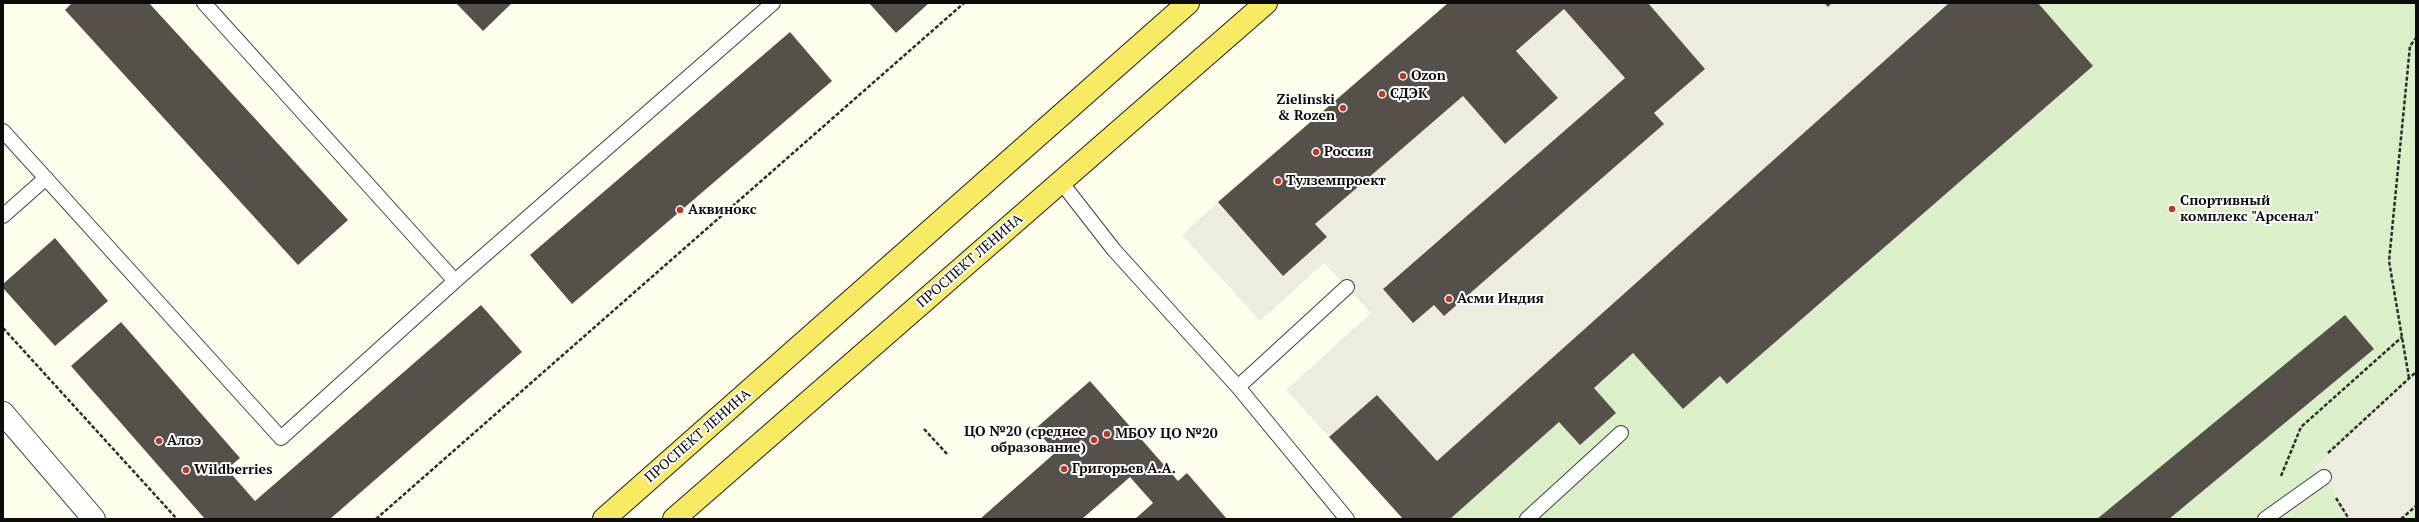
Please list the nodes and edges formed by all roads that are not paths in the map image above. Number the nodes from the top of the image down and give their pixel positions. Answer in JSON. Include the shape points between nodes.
{"nodes":[{"id":1,"x":204,"y":3,"type":"edge"},
{"id":2,"x":773,"y":3,"type":"edge"},
{"id":3,"x":1188,"y":3,"type":"edge"},
{"id":4,"x":1266,"y":3,"type":"edge"},
{"id":5,"x":3,"y":131,"type":"edge"},
{"id":6,"x":46,"y":178,"type":"junction"},
{"id":7,"x":1061,"y":182,"type":"junction"},
{"id":8,"x":3,"y":216,"type":"edge"},
{"id":9,"x":455,"y":281,"type":"junction"},
{"id":10,"x":1347,"y":287,"type":"dead end"},
{"id":11,"x":1238,"y":387,"type":"junction"},
{"id":12,"x":3,"y":413,"type":"edge"},
{"id":13,"x":1621,"y":433,"type":"dead end"},
{"id":14,"x":2324,"y":477,"type":"road end"},
{"id":15,"x":94,"y":519,"type":"edge"},
{"id":16,"x":604,"y":519,"type":"edge"},
{"id":17,"x":674,"y":519,"type":"edge"},
{"id":18,"x":1347,"y":519,"type":"edge"},
{"id":19,"x":1527,"y":519,"type":"edge"},
{"id":20,"x":2265,"y":519,"type":"edge"}],
"edges":[{"from":1,"to":9,"type":"lane"},
{"from":2,"to":9,"type":"lane"},
{"from":3,"to":16,"type":"main road","name":"ПРОСПЕКТ ЛЕНИНА"},
{"from":4,"to":7,"type":"main road","name":"ПРОСПЕКТ ЛЕНИНА"},
{"from":5,"to":6,"type":"lane"},
{"from":6,"to":8,"type":"lane"},
{"from":6,"to":9,"type":"lane","via":[[281,438]]},
{"from":7,"to":11,"type":"lane","via":[[1114,250]]},
{"from":7,"to":17,"type":"main road","name":"ПРОСПЕКТ ЛЕНИНА"},
{"from":10,"to":11,"type":"lane"},
{"from":11,"to":18,"type":"lane"},
{"from":12,"to":15,"type":"street"},
{"from":13,"to":19,"type":"lane"},
{"from":14,"to":20,"type":"lane"}]}
